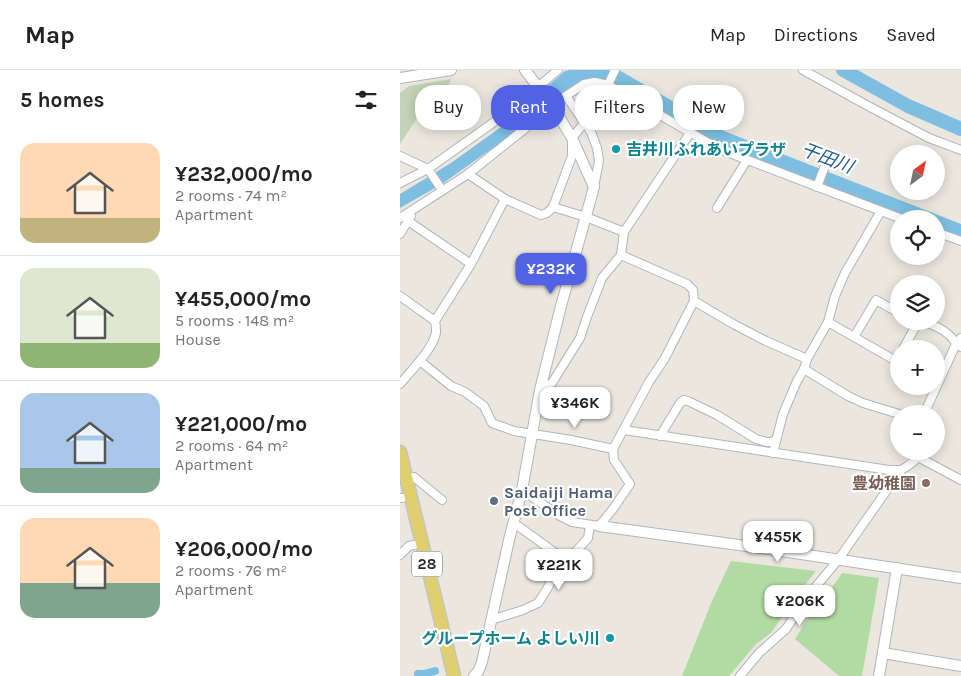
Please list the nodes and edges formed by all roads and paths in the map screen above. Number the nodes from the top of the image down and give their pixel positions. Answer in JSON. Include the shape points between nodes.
{"nodes":[{"id":1,"x":418,"y":70,"type":"edge"},
{"id":2,"x":451,"y":70,"type":"edge"},
{"id":3,"x":525,"y":70,"type":"edge"},
{"id":4,"x":558,"y":70,"type":"edge"},
{"id":5,"x":615,"y":70,"type":"edge"},
{"id":6,"x":804,"y":70,"type":"edge"},
{"id":7,"x":400,"y":78,"type":"edge"},
{"id":8,"x":609,"y":83,"type":"junction"},
{"id":9,"x":536,"y":85,"type":"edge"},
{"id":10,"x":544,"y":85,"type":"edge"},
{"id":11,"x":566,"y":96,"type":"joint"},
{"id":12,"x":575,"y":108,"type":"edge"},
{"id":13,"x":491,"y":124,"type":"edge"},
{"id":14,"x":565,"y":127,"type":"edge"},
{"id":15,"x":523,"y":130,"type":"edge"},
{"id":16,"x":578,"y":130,"type":"edge"},
{"id":17,"x":590,"y":130,"type":"edge"},
{"id":18,"x":690,"y":133,"type":"junction"},
{"id":19,"x":572,"y":138,"type":"junction"},
{"id":20,"x":961,"y":150,"type":"edge"},
{"id":21,"x":400,"y":156,"type":"edge"},
{"id":22,"x":747,"y":160,"type":"junction"},
{"id":23,"x":825,"y":165,"type":"dead end"},
{"id":24,"x":429,"y":170,"type":"junction"},
{"id":25,"x":468,"y":174,"type":"junction"},
{"id":26,"x":400,"y":183,"type":"edge"},
{"id":27,"x":818,"y":185,"type":"junction"},
{"id":28,"x":594,"y":187,"type":"junction"},
{"id":29,"x":441,"y":189,"type":"junction"},
{"id":30,"x":505,"y":198,"type":"junction"},
{"id":31,"x":553,"y":207,"type":"junction"},
{"id":32,"x":716,"y":208,"type":"dead end"},
{"id":33,"x":881,"y":211,"type":"junction"},
{"id":34,"x":890,"y":214,"type":"edge"},
{"id":35,"x":586,"y":217,"type":"junction"},
{"id":36,"x":404,"y":219,"type":"edge"},
{"id":37,"x":624,"y":232,"type":"junction"},
{"id":38,"x":400,"y":234,"type":"edge"},
{"id":39,"x":945,"y":235,"type":"edge"},
{"id":40,"x":961,"y":241,"type":"edge"},
{"id":41,"x":621,"y":255,"type":"junction"},
{"id":42,"x":470,"y":264,"type":"junction"},
{"id":43,"x":400,"y":296,"type":"edge"},
{"id":44,"x":694,"y":301,"type":"junction"},
{"id":45,"x":890,"y":308,"type":"edge"},
{"id":46,"x":435,"y":321,"type":"junction"},
{"id":47,"x":828,"y":322,"type":"junction"},
{"id":48,"x":941,"y":330,"type":"edge"},
{"id":49,"x":854,"y":337,"type":"junction"},
{"id":50,"x":959,"y":343,"type":"edge"},
{"id":51,"x":890,"y":358,"type":"edge"},
{"id":52,"x":807,"y":359,"type":"junction"},
{"id":53,"x":420,"y":361,"type":"junction"},
{"id":54,"x":804,"y":368,"type":"junction"},
{"id":55,"x":400,"y":384,"type":"edge"},
{"id":56,"x":540,"y":390,"type":"junction"},
{"id":57,"x":928,"y":405,"type":"edge"},
{"id":58,"x":890,"y":411,"type":"edge"},
{"id":59,"x":624,"y":430,"type":"junction"},
{"id":60,"x":533,"y":434,"type":"junction"},
{"id":61,"x":660,"y":436,"type":"junction"},
{"id":62,"x":776,"y":440,"type":"junction"},
{"id":63,"x":613,"y":449,"type":"junction"},
{"id":64,"x":400,"y":452,"type":"edge"},
{"id":65,"x":773,"y":453,"type":"junction"},
{"id":66,"x":914,"y":460,"type":"edge"},
{"id":67,"x":928,"y":460,"type":"edge"},
{"id":68,"x":901,"y":470,"type":"junction"},
{"id":69,"x":961,"y":480,"type":"edge"},
{"id":70,"x":402,"y":490,"type":"edge"},
{"id":71,"x":522,"y":490,"type":"junction"},
{"id":72,"x":442,"y":500,"type":"dead end"},
{"id":73,"x":514,"y":523,"type":"junction"},
{"id":74,"x":594,"y":526,"type":"junction"},
{"id":75,"x":414,"y":545,"type":"junction"},
{"id":76,"x":400,"y":555,"type":"edge"},
{"id":77,"x":561,"y":557,"type":"dead end"},
{"id":78,"x":838,"y":560,"type":"junction"},
{"id":79,"x":897,"y":568,"type":"junction"},
{"id":80,"x":961,"y":578,"type":"edge"},
{"id":81,"x":491,"y":620,"type":"junction"},
{"id":82,"x":883,"y":653,"type":"junction"},
{"id":83,"x":961,"y":666,"type":"edge"},
{"id":84,"x":446,"y":676,"type":"edge"},
{"id":85,"x":454,"y":676,"type":"edge"},
{"id":86,"x":474,"y":676,"type":"edge"},
{"id":87,"x":740,"y":676,"type":"edge"},
{"id":88,"x":879,"y":676,"type":"edge"}],
"edges":[{"from":1,"to":7,"type":"street"},
{"from":2,"to":7,"type":"street"},
{"from":3,"to":9,"type":"street"},
{"from":4,"to":10,"type":"street"},
{"from":5,"to":8,"type":"street"},
{"from":6,"to":20,"type":"street","via":[[921,134]]},
{"from":8,"to":11,"type":"street","via":[[584,84]]},
{"from":8,"to":18,"type":"street"},
{"from":11,"to":12,"type":"street"},
{"from":13,"to":24,"type":"street"},
{"from":14,"to":19,"type":"street"},
{"from":15,"to":25,"type":"street"},
{"from":16,"to":19,"type":"street"},
{"from":17,"to":28,"type":"street","via":[[599,161]]},
{"from":18,"to":22,"type":"street"},
{"from":18,"to":37,"type":"street"},
{"from":19,"to":28,"type":"street"},
{"from":19,"to":31,"type":"street","via":[[572,156]]},
{"from":21,"to":24,"type":"street"},
{"from":22,"to":27,"type":"street"},
{"from":22,"to":32,"type":"street"},
{"from":23,"to":27,"type":"street"},
{"from":24,"to":26,"type":"street"},
{"from":24,"to":29,"type":"street"},
{"from":25,"to":29,"type":"street"},
{"from":25,"to":30,"type":"street"},
{"from":27,"to":33,"type":"street"},
{"from":28,"to":35,"type":"street"},
{"from":29,"to":36,"type":"street"},
{"from":30,"to":31,"type":"street","via":[[541,215]]},
{"from":30,"to":42,"type":"street"},
{"from":31,"to":35,"type":"street"},
{"from":33,"to":34,"type":"street"},
{"from":33,"to":47,"type":"street","via":[[835,296]]},
{"from":35,"to":37,"type":"street"},
{"from":35,"to":56,"type":"street"},
{"from":36,"to":38,"type":"street"},
{"from":36,"to":42,"type":"street"},
{"from":37,"to":41,"type":"street"},
{"from":39,"to":40,"type":"street"},
{"from":41,"to":44,"type":"street","via":[[687,284],[693,290]]},
{"from":41,"to":56,"type":"street","via":[[602,278],[580,338],[552,383]]},
{"from":42,"to":46,"type":"street"},
{"from":43,"to":46,"type":"street"},
{"from":44,"to":52,"type":"street","via":[[766,341]]},
{"from":44,"to":59,"type":"street"},
{"from":45,"to":49,"type":"street","via":[[876,300]]},
{"from":46,"to":53,"type":"street","via":[[433,340]]},
{"from":47,"to":49,"type":"street"},
{"from":47,"to":52,"type":"street"},
{"from":48,"to":50,"type":"street"},
{"from":49,"to":51,"type":"street"},
{"from":50,"to":57,"type":"street"},
{"from":52,"to":54,"type":"street"},
{"from":53,"to":55,"type":"street"},
{"from":53,"to":60,"type":"street","via":[[451,386],[484,406],[492,423]]},
{"from":54,"to":58,"type":"street","via":[[848,396]]},
{"from":54,"to":62,"type":"street","via":[[783,414]]},
{"from":56,"to":60,"type":"street"},
{"from":59,"to":61,"type":"street"},
{"from":59,"to":63,"type":"street"},
{"from":60,"to":63,"type":"street"},
{"from":60,"to":71,"type":"street"},
{"from":61,"to":62,"type":"street","via":[[684,400],[717,415],[756,439]]},
{"from":61,"to":65,"type":"street"},
{"from":62,"to":65,"type":"street"},
{"from":63,"to":74,"type":"street","via":[[614,460],[630,484],[613,509]]},
{"from":64,"to":70,"type":"main road","number":"28"},
{"from":65,"to":68,"type":"street"},
{"from":66,"to":68,"type":"street"},
{"from":67,"to":69,"type":"street"},
{"from":68,"to":78,"type":"street"},
{"from":70,"to":72,"type":"street","via":[[414,477]]},
{"from":70,"to":75,"type":"main road","number":"28"},
{"from":70,"to":85,"type":"main road","number":"28"},
{"from":71,"to":73,"type":"street"},
{"from":71,"to":74,"type":"street","via":[[572,522]]},
{"from":73,"to":77,"type":"street"},
{"from":73,"to":81,"type":"street"},
{"from":74,"to":78,"type":"street"},
{"from":74,"to":81,"type":"street","via":[[588,538],[554,576],[538,603]]},
{"from":75,"to":76,"type":"street"},
{"from":75,"to":84,"type":"main road","number":"28"},
{"from":78,"to":79,"type":"street"},
{"from":78,"to":87,"type":"street","via":[[786,629],[759,653]]},
{"from":79,"to":80,"type":"street"},
{"from":79,"to":82,"type":"street"},
{"from":81,"to":86,"type":"street","via":[[482,662]]},
{"from":82,"to":83,"type":"street"},
{"from":82,"to":88,"type":"street"}]}
